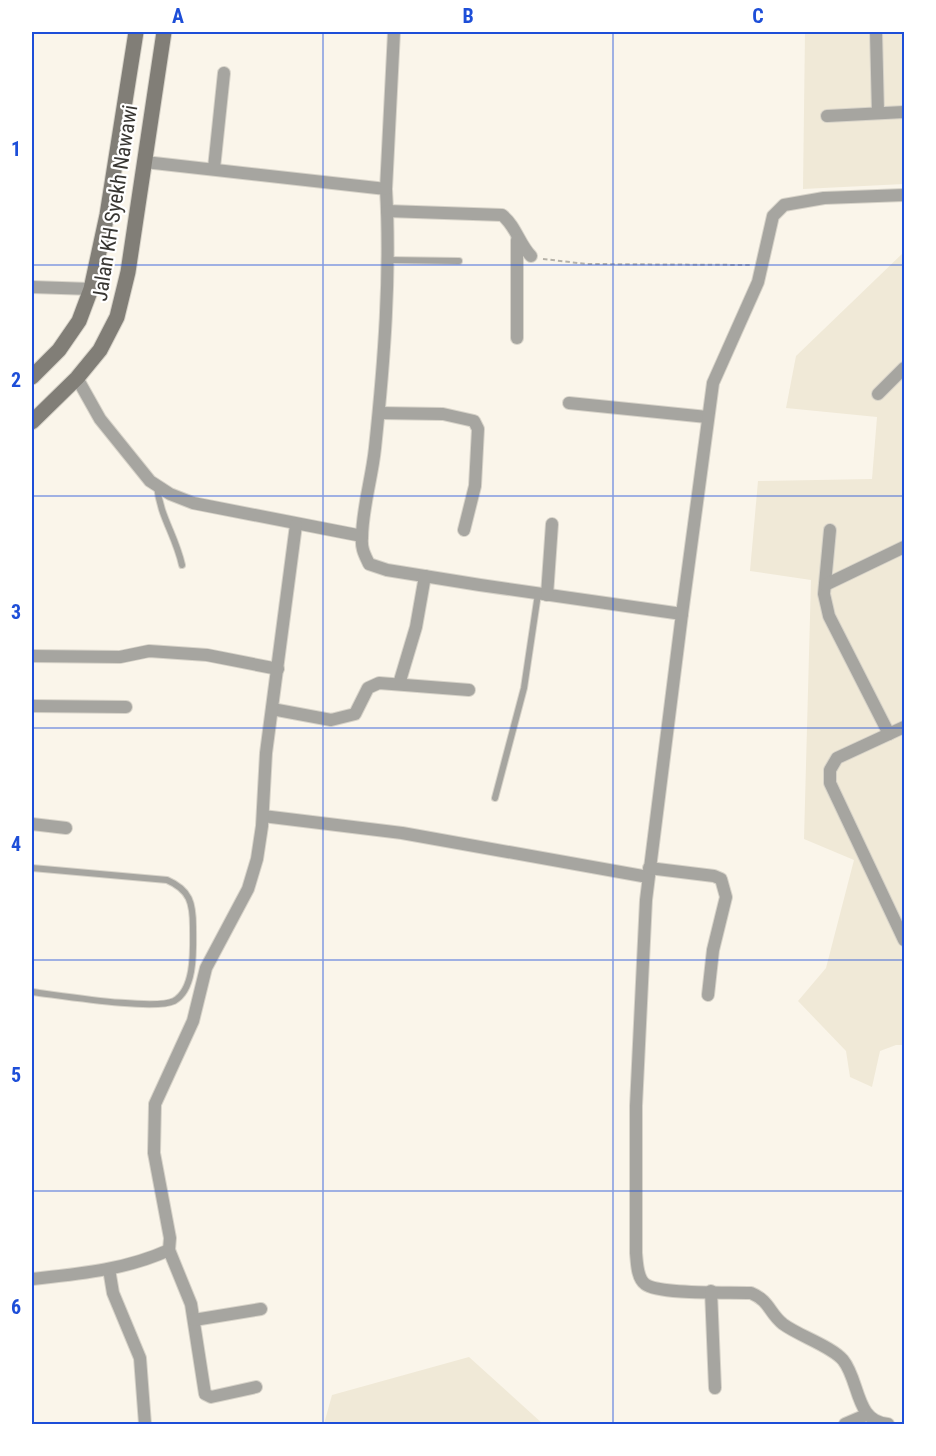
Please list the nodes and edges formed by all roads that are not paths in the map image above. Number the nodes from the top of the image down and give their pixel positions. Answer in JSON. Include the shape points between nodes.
{"nodes":[{"id":1,"x":136,"y":32,"type":"edge"},
{"id":2,"x":164,"y":32,"type":"edge"},
{"id":3,"x":394,"y":32,"type":"edge"},
{"id":4,"x":876,"y":32,"type":"edge"},
{"id":5,"x":224,"y":73,"type":"dead end"},
{"id":6,"x":128,"y":82,"type":"junction"},
{"id":7,"x":155,"y":86,"type":"junction"},
{"id":8,"x":904,"y":112,"type":"edge"},
{"id":9,"x":878,"y":113,"type":"junction"},
{"id":10,"x":827,"y":116,"type":"dead end"},
{"id":11,"x":145,"y":162,"type":"junction"},
{"id":12,"x":214,"y":168,"type":"junction"},
{"id":13,"x":387,"y":189,"type":"junction"},
{"id":14,"x":904,"y":195,"type":"edge"},
{"id":15,"x":387,"y":211,"type":"junction"},
{"id":16,"x":516,"y":235,"type":"junction"},
{"id":17,"x":531,"y":256,"type":"road end"},
{"id":18,"x":387,"y":260,"type":"junction"},
{"id":19,"x":459,"y":261,"type":"dead end"},
{"id":20,"x":32,"y":287,"type":"edge"},
{"id":21,"x":91,"y":289,"type":"junction"},
{"id":22,"x":517,"y":338,"type":"dead end"},
{"id":23,"x":904,"y":368,"type":"edge"},
{"id":24,"x":32,"y":377,"type":"edge"},
{"id":25,"x":77,"y":378,"type":"junction"},
{"id":26,"x":878,"y":394,"type":"dead end"},
{"id":27,"x":569,"y":403,"type":"dead end"},
{"id":28,"x":378,"y":413,"type":"junction"},
{"id":29,"x":707,"y":417,"type":"junction"},
{"id":30,"x":32,"y":422,"type":"edge"},
{"id":31,"x":157,"y":486,"type":"junction"},
{"id":32,"x":552,"y":524,"type":"dead end"},
{"id":33,"x":296,"y":525,"type":"junction"},
{"id":34,"x":464,"y":530,"type":"dead end"},
{"id":35,"x":830,"y":530,"type":"dead end"},
{"id":36,"x":362,"y":536,"type":"junction"},
{"id":37,"x":904,"y":547,"type":"edge"},
{"id":38,"x":182,"y":565,"type":"dead end"},
{"id":39,"x":425,"y":576,"type":"junction"},
{"id":40,"x":825,"y":585,"type":"junction"},
{"id":41,"x":543,"y":594,"type":"junction"},
{"id":42,"x":682,"y":614,"type":"junction"},
{"id":43,"x":32,"y":656,"type":"edge"},
{"id":44,"x":278,"y":669,"type":"junction"},
{"id":45,"x":399,"y":684,"type":"junction"},
{"id":46,"x":470,"y":690,"type":"dead end"},
{"id":47,"x":32,"y":706,"type":"edge"},
{"id":48,"x":126,"y":707,"type":"dead end"},
{"id":49,"x":272,"y":709,"type":"junction"},
{"id":50,"x":904,"y":727,"type":"edge"},
{"id":51,"x":889,"y":734,"type":"junction"},
{"id":52,"x":495,"y":798,"type":"dead end"},
{"id":53,"x":263,"y":816,"type":"junction"},
{"id":54,"x":32,"y":824,"type":"edge"},
{"id":55,"x":66,"y":828,"type":"dead end"},
{"id":56,"x":32,"y":868,"type":"edge"},
{"id":57,"x":649,"y":873,"type":"junction"},
{"id":58,"x":900,"y":917,"type":"edge"},
{"id":59,"x":904,"y":940,"type":"edge"},
{"id":60,"x":32,"y":992,"type":"edge"},
{"id":61,"x":708,"y":995,"type":"dead end"},
{"id":62,"x":169,"y":1250,"type":"junction"},
{"id":63,"x":109,"y":1269,"type":"junction"},
{"id":64,"x":32,"y":1279,"type":"edge"},
{"id":65,"x":711,"y":1291,"type":"junction"},
{"id":66,"x":261,"y":1309,"type":"dead end"},
{"id":67,"x":194,"y":1320,"type":"junction"},
{"id":68,"x":256,"y":1387,"type":"dead end"},
{"id":69,"x":715,"y":1388,"type":"dead end"},
{"id":70,"x":866,"y":1415,"type":"junction"},
{"id":71,"x":881,"y":1424,"type":"edge"},
{"id":72,"x":145,"y":1425,"type":"edge"},
{"id":73,"x":845,"y":1425,"type":"edge"},
{"id":74,"x":888,"y":1425,"type":"edge"}],
"edges":[{"from":1,"to":6,"type":"main road","name":"Jalan KH Syekh Nawawi"},
{"from":2,"to":7,"type":"main road","name":"Jalan KH Syekh Nawawi"},
{"from":3,"to":13,"type":"street"},
{"from":4,"to":9,"type":"street"},
{"from":5,"to":12,"type":"street"},
{"from":6,"to":7,"type":"main road"},
{"from":6,"to":21,"type":"main road","name":"Jalan KH Syekh Nawawi"},
{"from":7,"to":11,"type":"main road","name":"Jalan KH Syekh Nawawi"},
{"from":8,"to":9,"type":"street"},
{"from":9,"to":10,"type":"street"},
{"from":11,"to":12,"type":"street"},
{"from":11,"to":25,"type":"main road","name":"Jalan KH Syekh Nawawi","via":[[125,292],[100,350]]},
{"from":12,"to":13,"type":"street"},
{"from":13,"to":15,"type":"street"},
{"from":14,"to":29,"type":"street","via":[[824,198],[784,205],[773,216],[752,300],[712,383]]},
{"from":15,"to":16,"type":"street","via":[[495,214],[508,220]]},
{"from":15,"to":18,"type":"street"},
{"from":16,"to":17,"type":"street"},
{"from":16,"to":22,"type":"street"},
{"from":18,"to":19,"type":"lane"},
{"from":18,"to":28,"type":"street"},
{"from":20,"to":21,"type":"street"},
{"from":21,"to":24,"type":"main road","name":"Jalan KH Syekh Nawawi","via":[[79,321],[59,350]]},
{"from":23,"to":26,"type":"street"},
{"from":25,"to":30,"type":"main road","name":"Jalan KH Syekh Nawawi"},
{"from":25,"to":31,"type":"street","via":[[100,419]]},
{"from":27,"to":29,"type":"street"},
{"from":28,"to":34,"type":"street","via":[[443,414],[474,421],[478,429],[475,486]]},
{"from":28,"to":36,"type":"street"},
{"from":29,"to":42,"type":"street"},
{"from":31,"to":33,"type":"street","via":[[193,503]]},
{"from":31,"to":38,"type":"lane","via":[[159,509],[177,542]]},
{"from":32,"to":41,"type":"street"},
{"from":33,"to":36,"type":"street"},
{"from":33,"to":44,"type":"street"},
{"from":35,"to":40,"type":"street"},
{"from":36,"to":39,"type":"street","via":[[362,550],[369,564]]},
{"from":37,"to":40,"type":"street"},
{"from":39,"to":41,"type":"street"},
{"from":39,"to":45,"type":"street","via":[[416,627]]},
{"from":40,"to":51,"type":"street","via":[[829,616]]},
{"from":41,"to":42,"type":"street"},
{"from":41,"to":52,"type":"lane","via":[[524,688]]},
{"from":42,"to":57,"type":"street"},
{"from":43,"to":44,"type":"street","via":[[120,657],[149,651],[207,655]]},
{"from":44,"to":49,"type":"street"},
{"from":45,"to":46,"type":"street"},
{"from":45,"to":49,"type":"street","via":[[379,683],[368,688],[355,714],[346,718],[331,720]]},
{"from":47,"to":48,"type":"street"},
{"from":49,"to":53,"type":"street"},
{"from":50,"to":51,"type":"street"},
{"from":51,"to":58,"type":"street","via":[[837,758],[830,770],[830,783]]},
{"from":53,"to":57,"type":"street","via":[[402,833]]},
{"from":53,"to":62,"type":"street","via":[[248,889],[206,968],[193,1021],[155,1104],[154,1153]]},
{"from":54,"to":55,"type":"street"},
{"from":56,"to":60,"type":"lane","via":[[167,880],[182,886],[191,898],[193,927],[190,974],[174,1001],[142,1004]]},
{"from":57,"to":61,"type":"street","via":[[714,876],[723,883],[726,897],[713,950]]},
{"from":57,"to":65,"type":"street","via":[[636,1106],[638,1273],[644,1284],[660,1290]]},
{"from":58,"to":59,"type":"street"},
{"from":62,"to":63,"type":"street","via":[[142,1262]]},
{"from":62,"to":67,"type":"street"},
{"from":63,"to":64,"type":"street"},
{"from":63,"to":72,"type":"street","via":[[113,1293],[140,1358]]},
{"from":65,"to":69,"type":"street"},
{"from":65,"to":70,"type":"street","via":[[762,1297],[782,1324],[842,1358]]},
{"from":66,"to":67,"type":"street"},
{"from":67,"to":68,"type":"street","via":[[206,1394]]},
{"from":70,"to":71,"type":"street"},
{"from":70,"to":73,"type":"street"},
{"from":71,"to":74,"type":"street"}]}
